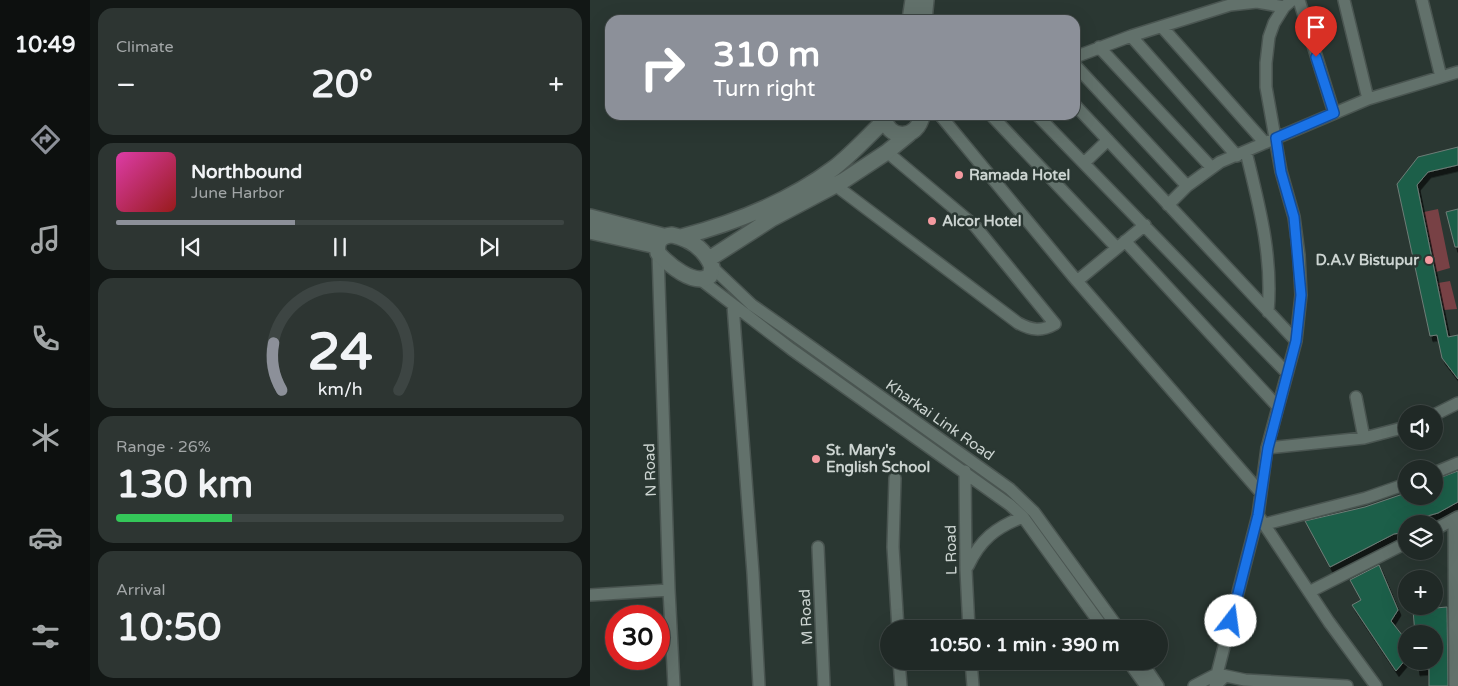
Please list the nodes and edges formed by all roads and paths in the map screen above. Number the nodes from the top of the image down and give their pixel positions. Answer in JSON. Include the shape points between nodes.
{"nodes":[{"id":1,"x":913,"y":0,"type":"edge"},
{"id":2,"x":926,"y":0,"type":"edge"},
{"id":3,"x":1299,"y":0,"type":"edge"},
{"id":4,"x":1344,"y":0,"type":"edge"},
{"id":5,"x":1422,"y":0,"type":"edge"},
{"id":6,"x":1288,"y":3,"type":"edge"},
{"id":7,"x":911,"y":15,"type":"edge"},
{"id":8,"x":924,"y":15,"type":"edge"},
{"id":9,"x":1162,"y":27,"type":"junction"},
{"id":10,"x":1131,"y":36,"type":"junction"},
{"id":11,"x":1100,"y":47,"type":"junction"},
{"id":12,"x":1080,"y":55,"type":"edge"},
{"id":13,"x":1080,"y":70,"type":"edge"},
{"id":14,"x":1458,"y":72,"type":"edge"},
{"id":15,"x":1441,"y":77,"type":"junction"},
{"id":16,"x":1368,"y":98,"type":"junction"},
{"id":17,"x":1080,"y":110,"type":"edge"},
{"id":18,"x":1334,"y":113,"type":"junction"},
{"id":19,"x":882,"y":120,"type":"edge"},
{"id":20,"x":885,"y":120,"type":"edge"},
{"id":21,"x":922,"y":120,"type":"edge"},
{"id":22,"x":944,"y":120,"type":"edge"},
{"id":23,"x":996,"y":120,"type":"edge"},
{"id":24,"x":1041,"y":120,"type":"edge"},
{"id":25,"x":909,"y":134,"type":"junction"},
{"id":26,"x":1276,"y":138,"type":"junction"},
{"id":27,"x":1108,"y":140,"type":"junction"},
{"id":28,"x":1264,"y":144,"type":"junction"},
{"id":29,"x":887,"y":152,"type":"junction"},
{"id":30,"x":1242,"y":154,"type":"junction"},
{"id":31,"x":1084,"y":163,"type":"junction"},
{"id":32,"x":1212,"y":168,"type":"junction"},
{"id":33,"x":835,"y":185,"type":"junction"},
{"id":34,"x":1187,"y":186,"type":"junction"},
{"id":35,"x":1168,"y":205,"type":"junction"},
{"id":36,"x":590,"y":217,"type":"edge"},
{"id":37,"x":1145,"y":225,"type":"junction"},
{"id":38,"x":590,"y":231,"type":"edge"},
{"id":39,"x":682,"y":237,"type":"junction"},
{"id":40,"x":659,"y":245,"type":"junction"},
{"id":41,"x":1121,"y":245,"type":"junction"},
{"id":42,"x":710,"y":263,"type":"junction"},
{"id":43,"x":701,"y":280,"type":"junction"},
{"id":44,"x":1078,"y":281,"type":"junction"},
{"id":45,"x":733,"y":305,"type":"junction"},
{"id":46,"x":1268,"y":312,"type":"junction"},
{"id":47,"x":1296,"y":341,"type":"junction"},
{"id":48,"x":1287,"y":373,"type":"junction"},
{"id":49,"x":1356,"y":398,"type":"dead end"},
{"id":50,"x":1458,"y":403,"type":"edge"},
{"id":51,"x":1278,"y":407,"type":"junction"},
{"id":52,"x":1443,"y":410,"type":"edge"},
{"id":53,"x":1398,"y":429,"type":"edge"},
{"id":54,"x":1364,"y":438,"type":"junction"},
{"id":55,"x":1268,"y":448,"type":"junction"},
{"id":56,"x":1458,"y":463,"type":"edge"},
{"id":57,"x":1443,"y":469,"type":"edge"},
{"id":58,"x":965,"y":471,"type":"junction"},
{"id":59,"x":895,"y":478,"type":"dead end"},
{"id":60,"x":1398,"y":487,"type":"edge"},
{"id":61,"x":1261,"y":493,"type":"junction"},
{"id":62,"x":1023,"y":517,"type":"junction"},
{"id":63,"x":1456,"y":518,"type":"edge"},
{"id":64,"x":1261,"y":519,"type":"junction"},
{"id":65,"x":1443,"y":525,"type":"edge"},
{"id":66,"x":818,"y":547,"type":"dead end"},
{"id":67,"x":1398,"y":548,"type":"edge"},
{"id":68,"x":966,"y":570,"type":"junction"},
{"id":69,"x":669,"y":590,"type":"junction"},
{"id":70,"x":1309,"y":592,"type":"junction"},
{"id":71,"x":590,"y":595,"type":"edge"},
{"id":72,"x":897,"y":620,"type":"edge"},
{"id":73,"x":969,"y":620,"type":"edge"},
{"id":74,"x":1097,"y":620,"type":"edge"},
{"id":75,"x":1112,"y":620,"type":"edge"},
{"id":76,"x":1456,"y":629,"type":"edge"},
{"id":77,"x":900,"y":670,"type":"edge"},
{"id":78,"x":972,"y":670,"type":"edge"},
{"id":79,"x":1134,"y":670,"type":"edge"},
{"id":80,"x":1147,"y":670,"type":"edge"},
{"id":81,"x":1221,"y":675,"type":"junction"},
{"id":82,"x":674,"y":686,"type":"edge"},
{"id":83,"x":759,"y":686,"type":"edge"},
{"id":84,"x":824,"y":686,"type":"edge"},
{"id":85,"x":901,"y":686,"type":"edge"},
{"id":86,"x":973,"y":686,"type":"edge"},
{"id":87,"x":1146,"y":686,"type":"edge"},
{"id":88,"x":1158,"y":686,"type":"edge"},
{"id":89,"x":1194,"y":686,"type":"edge"},
{"id":90,"x":1215,"y":686,"type":"edge"},
{"id":91,"x":1347,"y":686,"type":"edge"},
{"id":92,"x":1376,"y":686,"type":"edge"},
{"id":93,"x":1455,"y":686,"type":"edge"}],
"edges":[{"from":1,"to":7,"type":"main road"},
{"from":2,"to":8,"type":"main road"},
{"from":3,"to":18,"type":"street"},
{"from":4,"to":16,"type":"street"},
{"from":5,"to":15,"type":"street"},
{"from":6,"to":9,"type":"street","via":[[1230,5]]},
{"from":6,"to":26,"type":"street","via":[[1269,37],[1266,63],[1266,88]]},
{"from":9,"to":10,"type":"street"},
{"from":9,"to":28,"type":"street"},
{"from":10,"to":11,"type":"street"},
{"from":10,"to":30,"type":"street"},
{"from":11,"to":12,"type":"street"},
{"from":11,"to":32,"type":"street"},
{"from":13,"to":34,"type":"street"},
{"from":14,"to":15,"type":"street"},
{"from":15,"to":16,"type":"street"},
{"from":16,"to":18,"type":"street"},
{"from":17,"to":27,"type":"street"},
{"from":18,"to":26,"type":"street"},
{"from":19,"to":39,"type":"main road","via":[[835,167],[817,179],[775,202],[719,226]]},
{"from":20,"to":25,"type":"main road","via":[[890,130],[899,135]]},
{"from":21,"to":25,"type":"main road"},
{"from":22,"to":44,"type":"street"},
{"from":23,"to":41,"type":"street"},
{"from":24,"to":31,"type":"street"},
{"from":25,"to":29,"type":"main road"},
{"from":26,"to":28,"type":"street"},
{"from":26,"to":47,"type":"street","via":[[1299,255],[1301,295]]},
{"from":27,"to":31,"type":"street"},
{"from":27,"to":35,"type":"street"},
{"from":28,"to":30,"type":"street"},
{"from":29,"to":33,"type":"main road"},
{"from":29,"to":33,"type":"street","via":[[976,226],[1055,324],[1047,329],[1031,330],[1018,323]]},
{"from":30,"to":32,"type":"street"},
{"from":30,"to":46,"type":"street","via":[[1266,238],[1270,267]]},
{"from":31,"to":37,"type":"street"},
{"from":32,"to":34,"type":"street"},
{"from":33,"to":42,"type":"main road","via":[[774,218]]},
{"from":34,"to":35,"type":"street"},
{"from":35,"to":46,"type":"street"},
{"from":36,"to":40,"type":"main road"},
{"from":37,"to":41,"type":"street"},
{"from":37,"to":48,"type":"street"},
{"from":38,"to":40,"type":"main road"},
{"from":39,"to":40,"type":"main road"},
{"from":39,"to":42,"type":"main road","via":[[701,250]]},
{"from":40,"to":43,"type":"main road","via":[[677,269]]},
{"from":40,"to":69,"type":"street","name":"N Road"},
{"from":41,"to":44,"type":"street"},
{"from":41,"to":51,"type":"street"},
{"from":42,"to":43,"type":"main road","via":[[710,276]]},
{"from":42,"to":75,"type":"street","name":"Kharkai Link Road","via":[[752,305],[1010,489],[1034,512]]},
{"from":43,"to":45,"type":"street"},
{"from":44,"to":61,"type":"street"},
{"from":45,"to":58,"type":"street"},
{"from":45,"to":83,"type":"street"},
{"from":46,"to":47,"type":"street"},
{"from":47,"to":48,"type":"street"},
{"from":48,"to":51,"type":"street"},
{"from":49,"to":54,"type":"street"},
{"from":50,"to":52,"type":"street"},
{"from":51,"to":55,"type":"street"},
{"from":53,"to":54,"type":"street"},
{"from":54,"to":55,"type":"street"},
{"from":55,"to":61,"type":"street"},
{"from":56,"to":57,"type":"street"},
{"from":58,"to":62,"type":"street"},
{"from":58,"to":68,"type":"street","name":"L Road"},
{"from":59,"to":72,"type":"street","via":[[893,547]]},
{"from":60,"to":64,"type":"street","via":[[1366,498]]},
{"from":61,"to":64,"type":"street"},
{"from":62,"to":68,"type":"street","via":[[1002,525],[987,536],[976,549]]},
{"from":62,"to":74,"type":"street"},
{"from":63,"to":65,"type":"street"},
{"from":63,"to":76,"type":"street"},
{"from":64,"to":70,"type":"street"},
{"from":64,"to":81,"type":"street"},
{"from":66,"to":84,"type":"street","name":"M Road"},
{"from":67,"to":70,"type":"street"},
{"from":68,"to":73,"type":"street","name":"L Road"},
{"from":69,"to":71,"type":"street"},
{"from":69,"to":82,"type":"street","name":"N Road"},
{"from":70,"to":92,"type":"street"},
{"from":76,"to":93,"type":"street"},
{"from":77,"to":85,"type":"street"},
{"from":78,"to":86,"type":"street"},
{"from":79,"to":87,"type":"street"},
{"from":80,"to":88,"type":"street"},
{"from":81,"to":89,"type":"street"},
{"from":81,"to":90,"type":"street","via":[[1222,682]]},
{"from":81,"to":91,"type":"street","via":[[1265,682]]}]}
